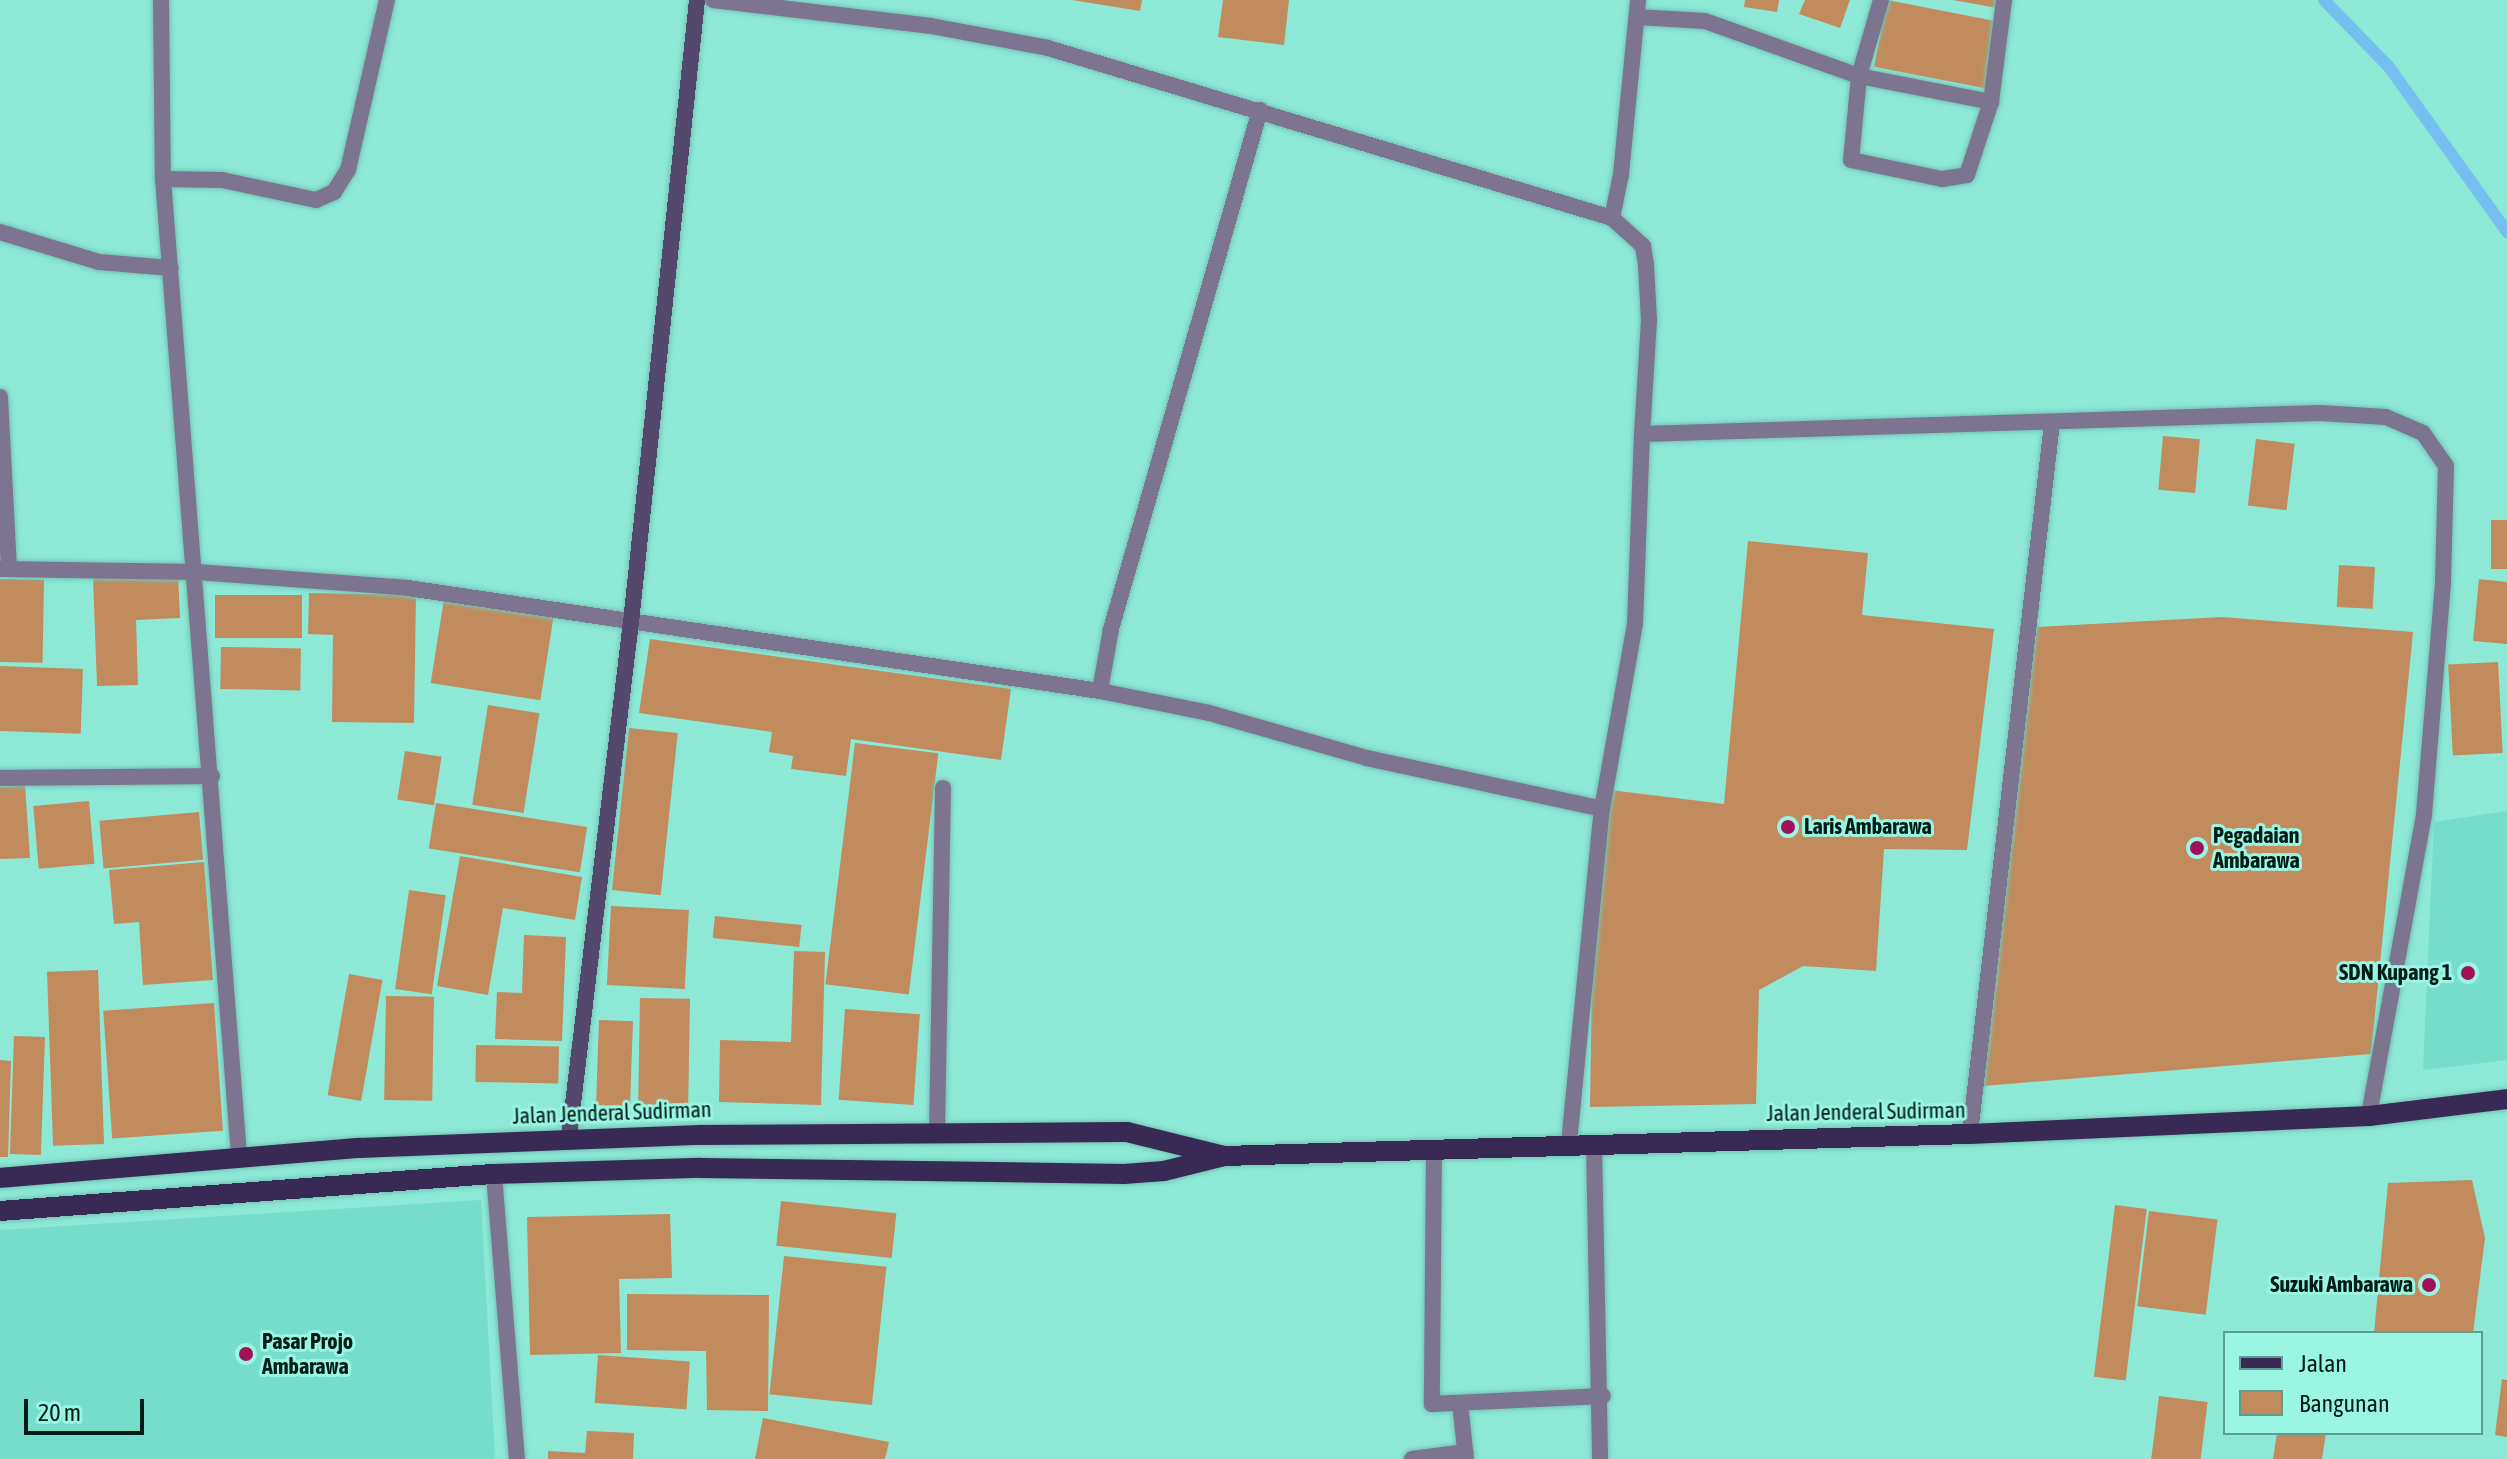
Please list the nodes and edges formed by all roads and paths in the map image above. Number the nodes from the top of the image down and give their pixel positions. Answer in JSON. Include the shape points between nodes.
{"nodes":[{"id":1,"x":161,"y":0,"type":"edge"},
{"id":2,"x":387,"y":0,"type":"edge"},
{"id":3,"x":697,"y":0,"type":"edge"},
{"id":4,"x":713,"y":0,"type":"edge"},
{"id":5,"x":1881,"y":0,"type":"edge"},
{"id":6,"x":2004,"y":0,"type":"edge"},
{"id":7,"x":1637,"y":8,"type":"edge"},
{"id":8,"x":1859,"y":76,"type":"junction"},
{"id":9,"x":1991,"y":102,"type":"junction"},
{"id":10,"x":1260,"y":110,"type":"junction"},
{"id":11,"x":163,"y":179,"type":"junction"},
{"id":12,"x":1612,"y":218,"type":"junction"},
{"id":13,"x":0,"y":232,"type":"edge"},
{"id":14,"x":171,"y":268,"type":"junction"},
{"id":15,"x":0,"y":397,"type":"edge"},
{"id":16,"x":2052,"y":423,"type":"junction"},
{"id":17,"x":1642,"y":434,"type":"junction"},
{"id":18,"x":4,"y":569,"type":"edge"},
{"id":19,"x":197,"y":572,"type":"junction"},
{"id":20,"x":631,"y":622,"type":"junction"},
{"id":21,"x":1100,"y":691,"type":"junction"},
{"id":22,"x":212,"y":776,"type":"junction"},
{"id":23,"x":0,"y":778,"type":"edge"},
{"id":24,"x":943,"y":788,"type":"dead end"},
{"id":25,"x":1602,"y":809,"type":"junction"},
{"id":26,"x":2507,"y":1099,"type":"edge"},
{"id":27,"x":2369,"y":1116,"type":"junction"},
{"id":28,"x":937,"y":1132,"type":"junction"},
{"id":29,"x":1970,"y":1134,"type":"junction"},
{"id":30,"x":569,"y":1137,"type":"junction"},
{"id":31,"x":1569,"y":1143,"type":"junction"},
{"id":32,"x":1594,"y":1143,"type":"junction"},
{"id":33,"x":1434,"y":1150,"type":"junction"},
{"id":34,"x":239,"y":1156,"type":"junction"},
{"id":35,"x":1224,"y":1156,"type":"junction"},
{"id":36,"x":494,"y":1174,"type":"junction"},
{"id":37,"x":0,"y":1178,"type":"edge"},
{"id":38,"x":0,"y":1211,"type":"edge"},
{"id":39,"x":1603,"y":1396,"type":"junction"},
{"id":40,"x":1460,"y":1403,"type":"junction"},
{"id":41,"x":1466,"y":1456,"type":"edge"},
{"id":42,"x":517,"y":1459,"type":"edge"},
{"id":43,"x":1412,"y":1459,"type":"edge"},
{"id":44,"x":1600,"y":1459,"type":"edge"}],
"edges":[{"from":1,"to":11,"type":"street"},
{"from":2,"to":11,"type":"street","via":[[348,170],[334,192],[316,200],[222,180]]},
{"from":3,"to":20,"type":"street"},
{"from":4,"to":10,"type":"street","via":[[989,36]]},
{"from":5,"to":8,"type":"street"},
{"from":6,"to":9,"type":"street"},
{"from":7,"to":8,"type":"street","via":[[1705,21]]},
{"from":7,"to":12,"type":"street"},
{"from":8,"to":9,"type":"street"},
{"from":8,"to":9,"type":"street","via":[[1851,160],[1942,179],[1967,175]]},
{"from":10,"to":12,"type":"street"},
{"from":10,"to":21,"type":"street","via":[[1111,629]]},
{"from":11,"to":14,"type":"street"},
{"from":12,"to":17,"type":"street","via":[[1643,246],[1646,265],[1649,320]]},
{"from":13,"to":14,"type":"street","via":[[99,262]]},
{"from":14,"to":19,"type":"street"},
{"from":15,"to":18,"type":"street"},
{"from":16,"to":17,"type":"street"},
{"from":16,"to":27,"type":"street","via":[[2320,413],[2386,417],[2423,433],[2446,466],[2443,583],[2424,815]]},
{"from":16,"to":29,"type":"street"},
{"from":17,"to":25,"type":"street","via":[[1635,624]]},
{"from":18,"to":19,"type":"street"},
{"from":19,"to":20,"type":"street","via":[[408,588]]},
{"from":19,"to":22,"type":"street"},
{"from":20,"to":21,"type":"street"},
{"from":20,"to":30,"type":"street"},
{"from":21,"to":25,"type":"street","via":[[1209,713],[1367,758]]},
{"from":22,"to":23,"type":"street"},
{"from":22,"to":34,"type":"street"},
{"from":24,"to":28,"type":"street"},
{"from":25,"to":31,"type":"street"},
{"from":26,"to":27,"type":"main road","name":"Jalan Jenderal Sudirman"},
{"from":27,"to":29,"type":"main road","name":"Jalan Jenderal Sudirman"},
{"from":28,"to":30,"type":"main road","name":"Jalan Jenderal Sudirman"},
{"from":28,"to":35,"type":"main road","name":"Jalan Jenderal Sudirman","via":[[1127,1132]]},
{"from":29,"to":32,"type":"main road","name":"Jalan Jenderal Sudirman"},
{"from":30,"to":34,"type":"main road","name":"Jalan Jenderal Sudirman"},
{"from":31,"to":32,"type":"main road","name":"Jalan Jenderal Sudirman"},
{"from":31,"to":33,"type":"main road","name":"Jalan Jenderal Sudirman"},
{"from":32,"to":39,"type":"street"},
{"from":33,"to":35,"type":"main road","name":"Jalan Jenderal Sudirman"},
{"from":33,"to":40,"type":"street","via":[[1432,1404]]},
{"from":34,"to":37,"type":"main road","name":"Jalan Jenderal Sudirman"},
{"from":35,"to":36,"type":"main road","name":"Jalan Jenderal Sudirman","via":[[1164,1171],[1124,1174],[701,1168]]},
{"from":36,"to":38,"type":"main road","name":"Jalan Jenderal Sudirman"},
{"from":36,"to":42,"type":"street"},
{"from":39,"to":40,"type":"street"},
{"from":39,"to":44,"type":"street"},
{"from":40,"to":41,"type":"street"},
{"from":41,"to":43,"type":"street"}]}
